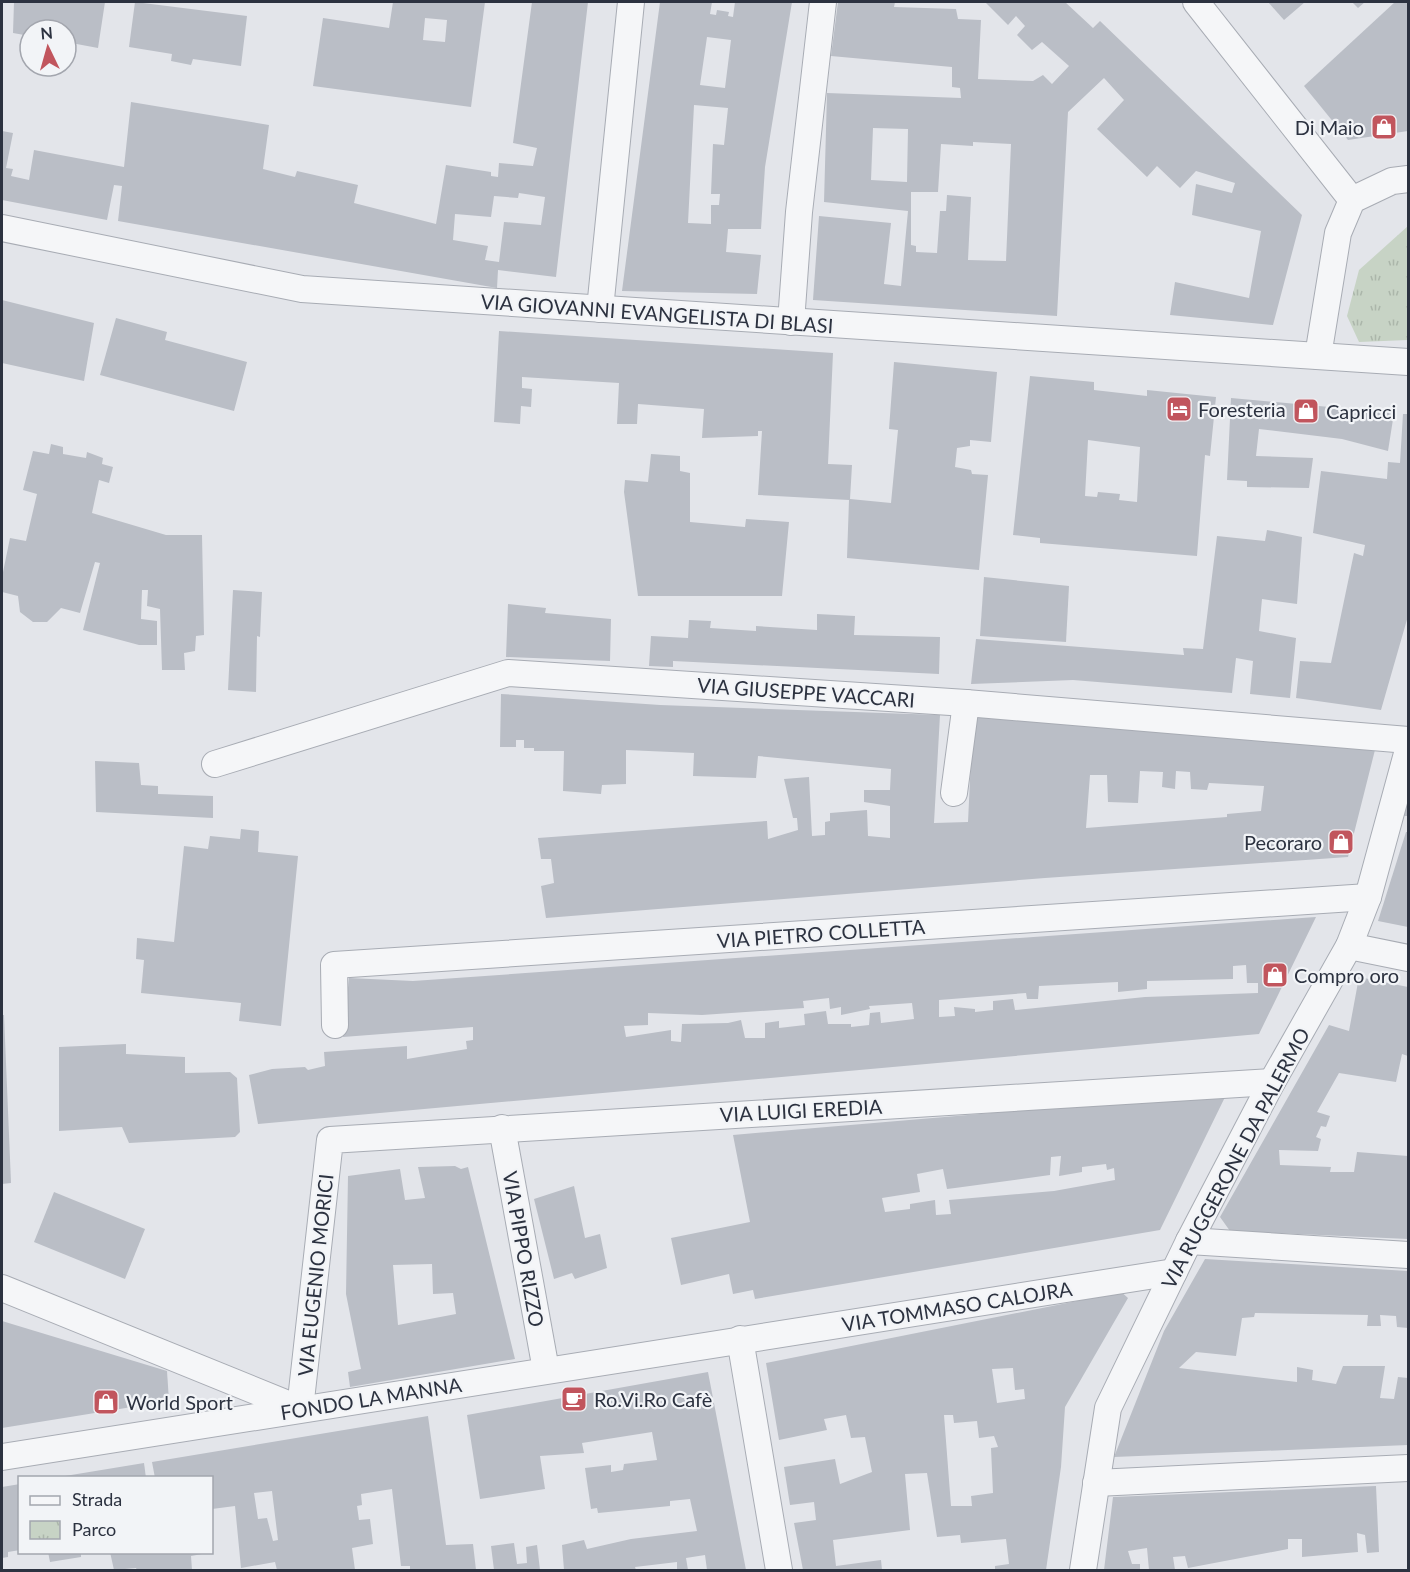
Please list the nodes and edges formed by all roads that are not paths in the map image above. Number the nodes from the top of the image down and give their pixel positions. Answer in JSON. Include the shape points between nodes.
{"nodes":[{"id":1,"x":631,"y":2,"type":"edge"},
{"id":2,"x":823,"y":2,"type":"edge"},
{"id":3,"x":1196,"y":2,"type":"edge"},
{"id":4,"x":1408,"y":178,"type":"edge"},
{"id":5,"x":1352,"y":200,"type":"junction"},
{"id":6,"x":2,"y":228,"type":"edge"},
{"id":7,"x":600,"y":309,"type":"junction"},
{"id":8,"x":791,"y":322,"type":"junction"},
{"id":9,"x":1318,"y":356,"type":"junction"},
{"id":10,"x":1408,"y":362,"type":"edge"},
{"id":11,"x":966,"y":703,"type":"junction"},
{"id":12,"x":1408,"y":740,"type":"edge"},
{"id":13,"x":1408,"y":750,"type":"edge"},
{"id":14,"x":216,"y":764,"type":"dead end"},
{"id":15,"x":954,"y":793,"type":"dead end"},
{"id":16,"x":1368,"y":897,"type":"junction"},
{"id":17,"x":1349,"y":946,"type":"junction"},
{"id":18,"x":1408,"y":958,"type":"edge"},
{"id":19,"x":335,"y":1025,"type":"dead end"},
{"id":20,"x":1272,"y":1082,"type":"junction"},
{"id":21,"x":502,"y":1128,"type":"junction"},
{"id":22,"x":330,"y":1140,"type":"joint"},
{"id":23,"x":1189,"y":1241,"type":"junction"},
{"id":24,"x":1408,"y":1255,"type":"edge"},
{"id":25,"x":1174,"y":1272,"type":"junction"},
{"id":26,"x":2,"y":1288,"type":"edge"},
{"id":27,"x":740,"y":1339,"type":"junction"},
{"id":28,"x":546,"y":1370,"type":"junction"},
{"id":29,"x":300,"y":1409,"type":"junction"},
{"id":30,"x":2,"y":1456,"type":"edge"},
{"id":31,"x":1408,"y":1468,"type":"edge"},
{"id":32,"x":1096,"y":1483,"type":"junction"},
{"id":33,"x":779,"y":1570,"type":"edge"},
{"id":34,"x":1083,"y":1570,"type":"edge"}],
"edges":[{"from":1,"to":7,"type":"street"},
{"from":2,"to":8,"type":"street"},
{"from":3,"to":5,"type":"street"},
{"from":4,"to":5,"type":"street"},
{"from":5,"to":9,"type":"street","via":[[1338,233]]},
{"from":6,"to":7,"type":"street","name":"VIA GIOVANNI EVANGELISTA DI BLASI","via":[[302,289]]},
{"from":7,"to":8,"type":"street","name":"VIA GIOVANNI EVANGELISTA DI BLASI"},
{"from":8,"to":9,"type":"street","name":"VIA GIOVANNI EVANGELISTA DI BLASI"},
{"from":9,"to":10,"type":"street","name":"VIA GIOVANNI EVANGELISTA DI BLASI"},
{"from":11,"to":12,"type":"street","name":"VIA GIUSEPPE VACCARI"},
{"from":11,"to":14,"type":"street","name":"VIA GIUSEPPE VACCARI","via":[[508,673]]},
{"from":11,"to":15,"type":"street"},
{"from":13,"to":16,"type":"street","name":"VIA RUGGERONE DA PALERMO"},
{"from":16,"to":17,"type":"street","name":"VIA RUGGERONE DA PALERMO"},
{"from":16,"to":19,"type":"street","name":"VIA PIETRO COLLETTA","via":[[334,965]]},
{"from":17,"to":18,"type":"street"},
{"from":17,"to":20,"type":"street","name":"VIA RUGGERONE DA PALERMO"},
{"from":20,"to":21,"type":"street","name":"VIA LUIGI EREDIA"},
{"from":20,"to":23,"type":"street","name":"VIA RUGGERONE DA PALERMO"},
{"from":21,"to":22,"type":"street","name":"VIA LUIGI EREDIA"},
{"from":21,"to":28,"type":"street","name":"VIA PIPPO RIZZO"},
{"from":22,"to":29,"type":"street","name":"VIA EUGENIO MORICI"},
{"from":23,"to":24,"type":"street"},
{"from":23,"to":25,"type":"street","name":"VIA RUGGERONE DA PALERMO"},
{"from":25,"to":27,"type":"street","name":"VIA TOMMASO CALOJRA"},
{"from":25,"to":32,"type":"street","name":"VIA RUGGERONE DA PALERMO","via":[[1108,1408]]},
{"from":26,"to":29,"type":"street"},
{"from":27,"to":28,"type":"street","name":"FONDO LA MANNA"},
{"from":27,"to":33,"type":"street"},
{"from":28,"to":29,"type":"street","name":"FONDO LA MANNA"},
{"from":29,"to":30,"type":"street","name":"FONDO LA MANNA"},
{"from":31,"to":32,"type":"street"},
{"from":32,"to":34,"type":"street","name":"VIA RUGGERONE DA PALERMO"}]}
